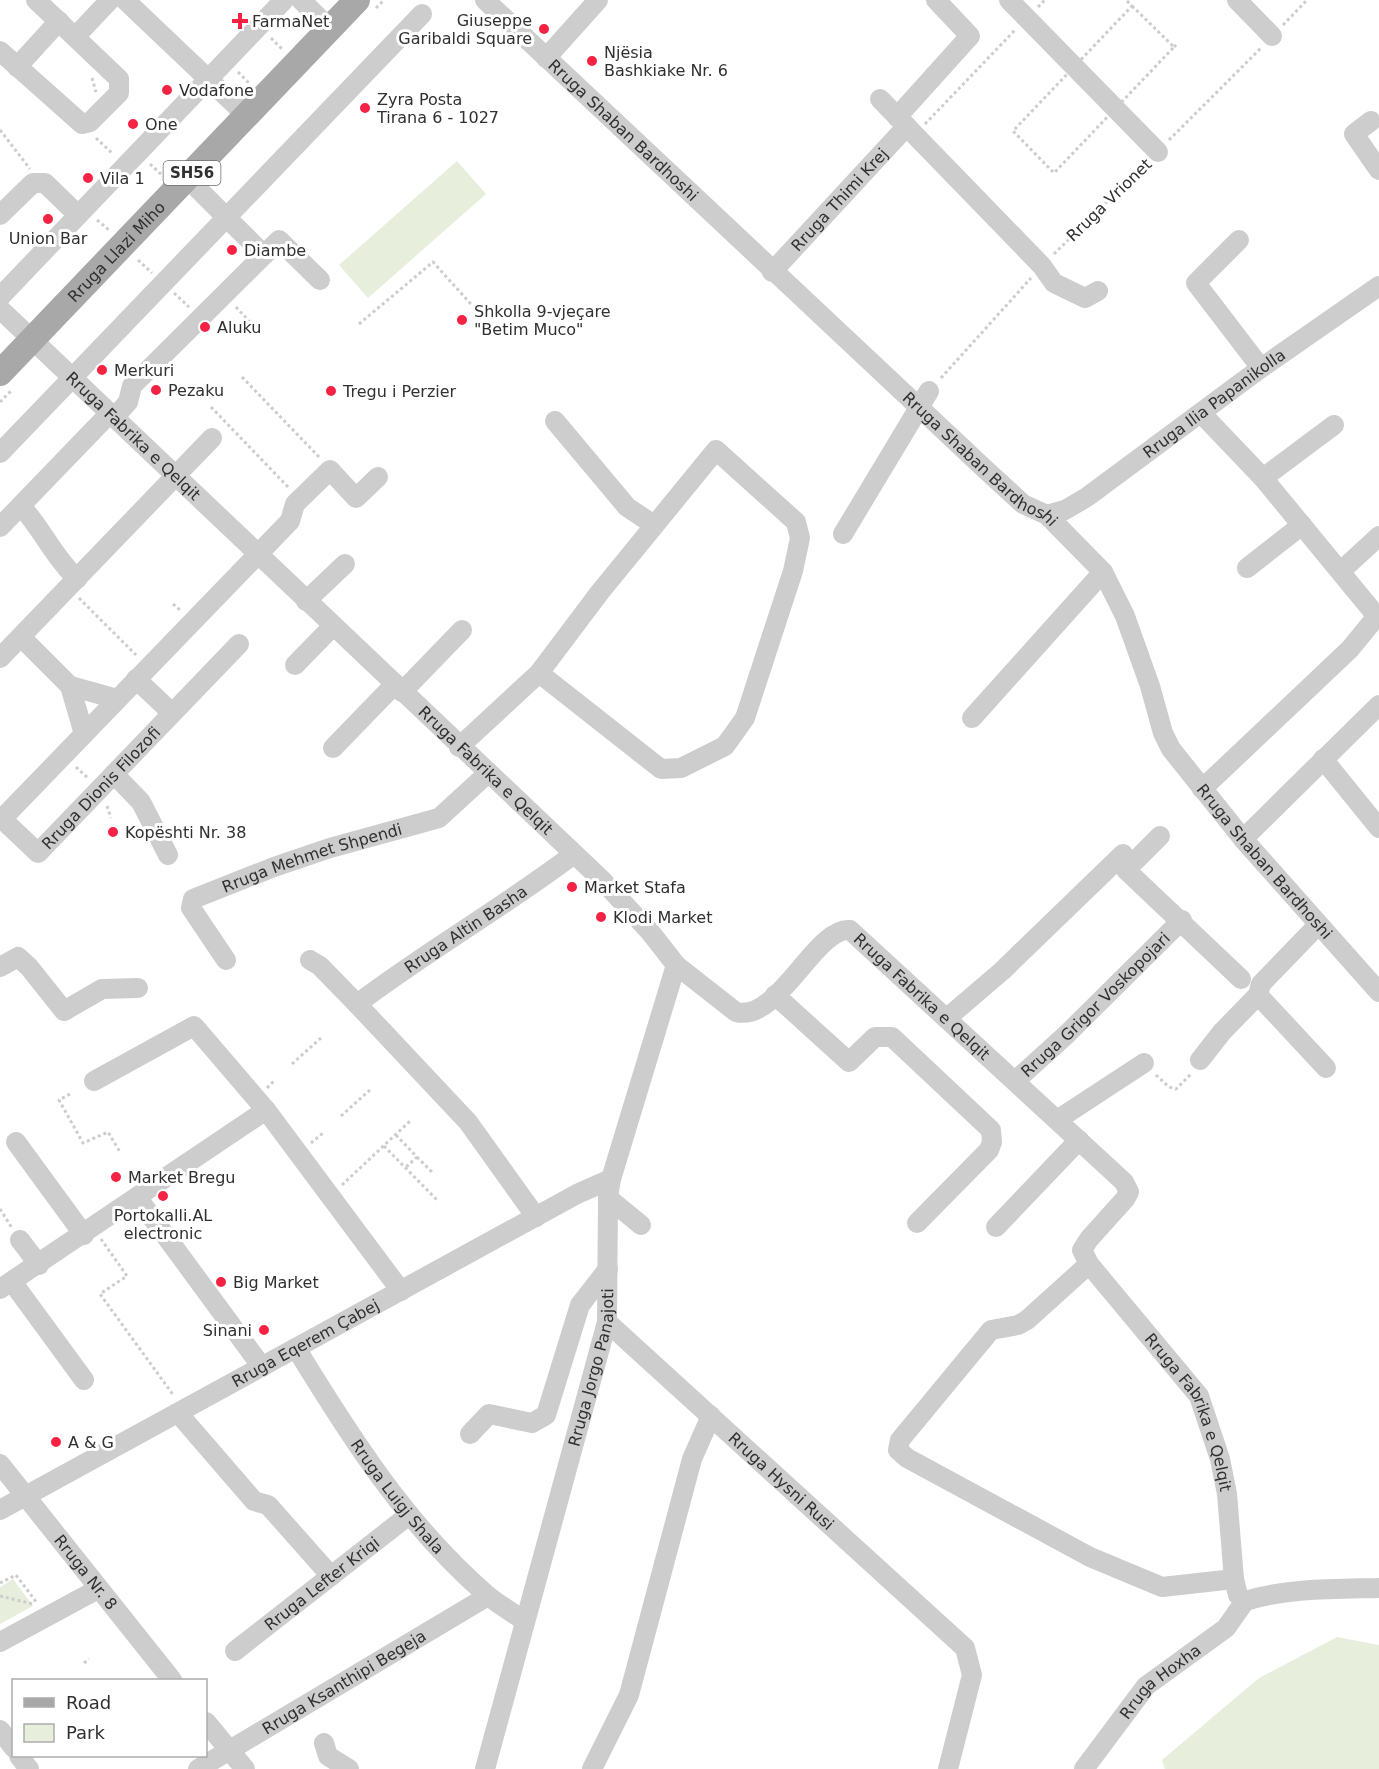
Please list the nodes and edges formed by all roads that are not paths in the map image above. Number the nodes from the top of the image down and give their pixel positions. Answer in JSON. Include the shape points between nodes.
{"nodes":[{"id":1,"x":36,"y":0,"type":"edge"},
{"id":2,"x":110,"y":0,"type":"edge"},
{"id":3,"x":125,"y":0,"type":"edge"},
{"id":4,"x":284,"y":0,"type":"edge"},
{"id":5,"x":301,"y":0,"type":"edge"},
{"id":6,"x":357,"y":0,"type":"edge"},
{"id":7,"x":485,"y":0,"type":"edge"},
{"id":8,"x":598,"y":0,"type":"edge"},
{"id":9,"x":1009,"y":0,"type":"edge"},
{"id":10,"x":1237,"y":0,"type":"edge"},
{"id":11,"x":941,"y":2,"type":"edge"},
{"id":12,"x":422,"y":14,"type":"dead end"},
{"id":13,"x":59,"y":21,"type":"junction"},
{"id":14,"x":330,"y":29,"type":"junction"},
{"id":15,"x":1272,"y":36,"type":"road end"},
{"id":16,"x":75,"y":37,"type":"junction"},
{"id":17,"x":0,"y":51,"type":"edge"},
{"id":18,"x":546,"y":58,"type":"junction"},
{"id":19,"x":17,"y":66,"type":"junction"},
{"id":20,"x":208,"y":79,"type":"junction"},
{"id":21,"x":880,"y":99,"type":"dead end"},
{"id":22,"x":247,"y":116,"type":"junction"},
{"id":23,"x":1371,"y":120,"type":"dead end"},
{"id":24,"x":906,"y":126,"type":"junction"},
{"id":25,"x":1158,"y":152,"type":"road end"},
{"id":26,"x":1379,"y":170,"type":"edge"},
{"id":27,"x":187,"y":178,"type":"junction"},
{"id":28,"x":0,"y":215,"type":"edge"},
{"id":29,"x":78,"y":215,"type":"junction"},
{"id":30,"x":226,"y":218,"type":"junction"},
{"id":31,"x":1239,"y":240,"type":"dead end"},
{"id":32,"x":264,"y":255,"type":"junction"},
{"id":33,"x":772,"y":272,"type":"junction"},
{"id":34,"x":320,"y":280,"type":"dead end"},
{"id":35,"x":1379,"y":286,"type":"edge"},
{"id":36,"x":1098,"y":291,"type":"dead end"},
{"id":37,"x":0,"y":297,"type":"edge"},
{"id":38,"x":0,"y":309,"type":"edge"},
{"id":39,"x":32,"y":339,"type":"junction"},
{"id":40,"x":1261,"y":368,"type":"junction"},
{"id":41,"x":0,"y":372,"type":"edge"},
{"id":42,"x":72,"y":378,"type":"junction"},
{"id":43,"x":929,"y":391,"type":"road end"},
{"id":44,"x":919,"y":408,"type":"junction"},
{"id":45,"x":1201,"y":413,"type":"junction"},
{"id":46,"x":112,"y":416,"type":"junction"},
{"id":47,"x":555,"y":421,"type":"dead end"},
{"id":48,"x":1334,"y":425,"type":"dead end"},
{"id":49,"x":212,"y":438,"type":"dead end"},
{"id":50,"x":0,"y":453,"type":"edge"},
{"id":51,"x":176,"y":476,"type":"junction"},
{"id":52,"x":378,"y":477,"type":"dead end"},
{"id":53,"x":1263,"y":478,"type":"junction"},
{"id":54,"x":21,"y":506,"type":"junction"},
{"id":55,"x":1047,"y":515,"type":"junction"},
{"id":56,"x":654,"y":525,"type":"junction"},
{"id":57,"x":1302,"y":525,"type":"junction"},
{"id":58,"x":0,"y":527,"type":"edge"},
{"id":59,"x":843,"y":534,"type":"dead end"},
{"id":60,"x":1379,"y":536,"type":"edge"},
{"id":61,"x":257,"y":554,"type":"junction"},
{"id":62,"x":345,"y":564,"type":"dead end"},
{"id":63,"x":1247,"y":568,"type":"dead end"},
{"id":64,"x":1341,"y":571,"type":"junction"},
{"id":65,"x":1103,"y":572,"type":"junction"},
{"id":66,"x":73,"y":583,"type":"junction"},
{"id":67,"x":306,"y":601,"type":"junction"},
{"id":68,"x":1378,"y":617,"type":"edge"},
{"id":69,"x":333,"y":626,"type":"junction"},
{"id":70,"x":462,"y":630,"type":"dead end"},
{"id":71,"x":8,"y":644,"type":"edge"},
{"id":72,"x":239,"y":644,"type":"dead end"},
{"id":73,"x":295,"y":665,"type":"dead end"},
{"id":74,"x":142,"y":673,"type":"junction"},
{"id":75,"x":538,"y":673,"type":"junction"},
{"id":76,"x":70,"y":686,"type":"junction"},
{"id":77,"x":398,"y":689,"type":"junction"},
{"id":78,"x":117,"y":699,"type":"junction"},
{"id":79,"x":1379,"y":705,"type":"edge"},
{"id":80,"x":172,"y":714,"type":"junction"},
{"id":81,"x":972,"y":718,"type":"dead end"},
{"id":82,"x":84,"y":734,"type":"junction"},
{"id":83,"x":459,"y":747,"type":"junction"},
{"id":84,"x":333,"y":748,"type":"dead end"},
{"id":85,"x":1323,"y":759,"type":"junction"},
{"id":86,"x":114,"y":774,"type":"junction"},
{"id":87,"x":487,"y":774,"type":"junction"},
{"id":88,"x":1202,"y":789,"type":"junction"},
{"id":89,"x":1,"y":820,"type":"edge"},
{"id":90,"x":1379,"y":828,"type":"edge"},
{"id":91,"x":1160,"y":836,"type":"dead end"},
{"id":92,"x":1243,"y":840,"type":"junction"},
{"id":93,"x":574,"y":854,"type":"junction"},
{"id":94,"x":168,"y":855,"type":"dead end"},
{"id":95,"x":1123,"y":866,"type":"junction"},
{"id":96,"x":1178,"y":924,"type":"junction"},
{"id":97,"x":1317,"y":926,"type":"junction"},
{"id":98,"x":226,"y":960,"type":"dead end"},
{"id":99,"x":310,"y":960,"type":"dead end"},
{"id":100,"x":676,"y":964,"type":"junction"},
{"id":101,"x":0,"y":967,"type":"edge"},
{"id":102,"x":1241,"y":979,"type":"dead end"},
{"id":103,"x":138,"y":987,"type":"dead end"},
{"id":104,"x":1379,"y":992,"type":"edge"},
{"id":105,"x":775,"y":995,"type":"junction"},
{"id":106,"x":1258,"y":995,"type":"junction"},
{"id":107,"x":357,"y":1004,"type":"junction"},
{"id":108,"x":947,"y":1018,"type":"junction"},
{"id":109,"x":1200,"y":1060,"type":"road end"},
{"id":110,"x":1144,"y":1063,"type":"road end"},
{"id":111,"x":1326,"y":1068,"type":"dead end"},
{"id":112,"x":94,"y":1081,"type":"dead end"},
{"id":113,"x":1016,"y":1082,"type":"junction"},
{"id":114,"x":266,"y":1110,"type":"junction"},
{"id":115,"x":1057,"y":1120,"type":"junction"},
{"id":116,"x":1078,"y":1140,"type":"junction"},
{"id":117,"x":16,"y":1142,"type":"dead end"},
{"id":118,"x":610,"y":1189,"type":"junction"},
{"id":119,"x":137,"y":1197,"type":"junction"},
{"id":120,"x":536,"y":1217,"type":"junction"},
{"id":121,"x":917,"y":1223,"type":"dead end"},
{"id":122,"x":641,"y":1225,"type":"dead end"},
{"id":123,"x":996,"y":1227,"type":"dead end"},
{"id":124,"x":88,"y":1232,"type":"junction"},
{"id":125,"x":20,"y":1240,"type":"dead end"},
{"id":126,"x":1089,"y":1264,"type":"junction"},
{"id":127,"x":39,"y":1265,"type":"junction"},
{"id":128,"x":608,"y":1269,"type":"junction"},
{"id":129,"x":7,"y":1286,"type":"edge"},
{"id":130,"x":400,"y":1291,"type":"junction"},
{"id":131,"x":607,"y":1322,"type":"junction"},
{"id":132,"x":296,"y":1348,"type":"junction"},
{"id":133,"x":262,"y":1367,"type":"junction"},
{"id":134,"x":84,"y":1380,"type":"dead end"},
{"id":135,"x":176,"y":1406,"type":"junction"},
{"id":136,"x":711,"y":1416,"type":"junction"},
{"id":137,"x":470,"y":1434,"type":"dead end"},
{"id":138,"x":0,"y":1464,"type":"edge"},
{"id":139,"x":24,"y":1497,"type":"junction"},
{"id":140,"x":0,"y":1510,"type":"edge"},
{"id":141,"x":409,"y":1515,"type":"junction"},
{"id":142,"x":331,"y":1576,"type":"junction"},
{"id":143,"x":1234,"y":1579,"type":"junction"},
{"id":144,"x":1379,"y":1588,"type":"edge"},
{"id":145,"x":98,"y":1589,"type":"junction"},
{"id":146,"x":488,"y":1596,"type":"junction"},
{"id":147,"x":1245,"y":1602,"type":"junction"},
{"id":148,"x":525,"y":1621,"type":"junction"},
{"id":149,"x":0,"y":1642,"type":"edge"},
{"id":150,"x":235,"y":1651,"type":"dead end"},
{"id":151,"x":171,"y":1679,"type":"edge"},
{"id":152,"x":207,"y":1723,"type":"edge"},
{"id":153,"x":324,"y":1743,"type":"dead end"},
{"id":154,"x":230,"y":1752,"type":"junction"},
{"id":155,"x":198,"y":1769,"type":"edge"},
{"id":156,"x":245,"y":1769,"type":"edge"},
{"id":157,"x":349,"y":1769,"type":"edge"},
{"id":158,"x":485,"y":1769,"type":"edge"},
{"id":159,"x":592,"y":1769,"type":"edge"},
{"id":160,"x":948,"y":1769,"type":"edge"},
{"id":161,"x":1084,"y":1769,"type":"edge"}],
"edges":[{"from":1,"to":13,"type":"street"},
{"from":2,"to":16,"type":"street"},
{"from":3,"to":20,"type":"street"},
{"from":4,"to":20,"type":"street"},
{"from":5,"to":14,"type":"street"},
{"from":6,"to":14,"type":"main road","name":"Rruga Llazi Miho","number":"SH56"},
{"from":7,"to":18,"type":"street","name":"Rruga Shaban Bardhoshi"},
{"from":8,"to":18,"type":"street"},
{"from":9,"to":25,"type":"street","via":[[1069,72]]},
{"from":10,"to":15,"type":"street"},
{"from":11,"to":24,"type":"street","name":"Rruga Thimi Krej","via":[[970,36]]},
{"from":12,"to":30,"type":"street"},
{"from":13,"to":16,"type":"street"},
{"from":13,"to":19,"type":"street"},
{"from":14,"to":22,"type":"main road","name":"Rruga Llazi Miho","number":"SH56"},
{"from":16,"to":19,"type":"street","via":[[119,79],[121,86],[119,93],[90,122],[79,122]]},
{"from":17,"to":19,"type":"street"},
{"from":18,"to":33,"type":"street","name":"Rruga Shaban Bardhoshi"},
{"from":20,"to":22,"type":"street"},
{"from":20,"to":29,"type":"street"},
{"from":21,"to":24,"type":"street"},
{"from":22,"to":27,"type":"main road","name":"Rruga Llazi Miho","number":"SH56"},
{"from":23,"to":26,"type":"street","via":[[1354,134]]},
{"from":24,"to":33,"type":"street","name":"Rruga Thimi Krej"},
{"from":24,"to":36,"type":"street","via":[[1054,283],[1085,298]]},
{"from":27,"to":30,"type":"street"},
{"from":27,"to":39,"type":"main road","name":"Rruga Llazi Miho","number":"SH56"},
{"from":28,"to":29,"type":"street","via":[[39,181]]},
{"from":29,"to":37,"type":"street"},
{"from":30,"to":32,"type":"street"},
{"from":30,"to":42,"type":"street","via":[[158,278]]},
{"from":31,"to":40,"type":"street","via":[[1196,283]]},
{"from":32,"to":34,"type":"street","via":[[279,240]]},
{"from":32,"to":46,"type":"street","via":[[132,386],[128,402]]},
{"from":33,"to":44,"type":"street","name":"Rruga Shaban Bardhoshi"},
{"from":35,"to":40,"type":"street","name":"Rruga Ilia Papanikolla"},
{"from":38,"to":39,"type":"street","name":"Rruga Fabrika e Qelqit"},
{"from":39,"to":41,"type":"main road","name":"Rruga Llazi Miho","number":"SH56"},
{"from":39,"to":42,"type":"street","name":"Rruga Fabrika e Qelqit"},
{"from":40,"to":45,"type":"street","name":"Rruga Ilia Papanikolla"},
{"from":42,"to":46,"type":"street","name":"Rruga Fabrika e Qelqit"},
{"from":42,"to":50,"type":"street"},
{"from":43,"to":44,"type":"street"},
{"from":44,"to":55,"type":"street","name":"Rruga Shaban Bardhoshi","via":[[1023,504]]},
{"from":44,"to":59,"type":"street"},
{"from":45,"to":53,"type":"street"},
{"from":45,"to":55,"type":"street","name":"Rruga Ilia Papanikolla","via":[[1087,496],[1065,510]]},
{"from":46,"to":51,"type":"street","name":"Rruga Fabrika e Qelqit"},
{"from":46,"to":54,"type":"street"},
{"from":47,"to":56,"type":"street","via":[[627,507]]},
{"from":48,"to":53,"type":"street"},
{"from":49,"to":51,"type":"street"},
{"from":51,"to":61,"type":"street","name":"Rruga Fabrika e Qelqit"},
{"from":51,"to":66,"type":"street"},
{"from":52,"to":61,"type":"street","name":"Rruga Dionis Filozofi","via":[[356,498],[330,470],[295,504],[290,520]]},
{"from":53,"to":57,"type":"street"},
{"from":54,"to":58,"type":"street"},
{"from":54,"to":66,"type":"street"},
{"from":55,"to":65,"type":"street","name":"Rruga Shaban Bardhoshi"},
{"from":56,"to":75,"type":"street"},
{"from":56,"to":75,"type":"street","via":[[716,450],[796,522],[800,538],[793,571],[745,718],[725,746],[681,768],[661,769]]},
{"from":57,"to":63,"type":"street"},
{"from":57,"to":64,"type":"street"},
{"from":60,"to":64,"type":"street"},
{"from":61,"to":67,"type":"street","name":"Rruga Fabrika e Qelqit"},
{"from":61,"to":74,"type":"street","name":"Rruga Dionis Filozofi"},
{"from":62,"to":67,"type":"street"},
{"from":64,"to":68,"type":"street"},
{"from":65,"to":81,"type":"street"},
{"from":65,"to":88,"type":"street","name":"Rruga Shaban Bardhoshi","via":[[1125,616],[1163,733]]},
{"from":66,"to":71,"type":"street"},
{"from":67,"to":69,"type":"street","name":"Rruga Fabrika e Qelqit"},
{"from":68,"to":88,"type":"street","via":[[1350,649]]},
{"from":69,"to":73,"type":"street"},
{"from":69,"to":77,"type":"street","name":"Rruga Fabrika e Qelqit"},
{"from":70,"to":77,"type":"street"},
{"from":71,"to":76,"type":"street"},
{"from":72,"to":80,"type":"street","name":"Rruga Dionis Filozofi"},
{"from":74,"to":78,"type":"street","name":"Rruga Dionis Filozofi"},
{"from":74,"to":80,"type":"street","name":"Rruga Dionis Filozofi"},
{"from":75,"to":83,"type":"street"},
{"from":76,"to":78,"type":"street"},
{"from":76,"to":82,"type":"street"},
{"from":77,"to":83,"type":"street","name":"Rruga Fabrika e Qelqit"},
{"from":77,"to":84,"type":"street"},
{"from":78,"to":82,"type":"street","name":"Rruga Dionis Filozofi"},
{"from":79,"to":85,"type":"street"},
{"from":80,"to":86,"type":"street","name":"Rruga Dionis Filozofi"},
{"from":82,"to":89,"type":"street","name":"Rruga Dionis Filozofi"},
{"from":83,"to":87,"type":"street","name":"Rruga Fabrika e Qelqit"},
{"from":85,"to":90,"type":"street"},
{"from":85,"to":92,"type":"street"},
{"from":86,"to":89,"type":"street","name":"Rruga Dionis Filozofi","via":[[103,796],[38,853]]},
{"from":86,"to":94,"type":"street","via":[[141,802]]},
{"from":87,"to":93,"type":"street","name":"Rruga Fabrika e Qelqit"},
{"from":87,"to":98,"type":"street","name":"Rruga Mehmet Shpendi","via":[[439,818],[330,848],[193,899],[191,908]]},
{"from":88,"to":92,"type":"street","name":"Rruga Shaban Bardhoshi"},
{"from":91,"to":95,"type":"street"},
{"from":92,"to":97,"type":"street","name":"Rruga Shaban Bardhoshi"},
{"from":93,"to":100,"type":"street","name":"Rruga Fabrika e Qelqit","via":[[634,914]]},
{"from":93,"to":107,"type":"street","name":"Rruga Altin Basha"},
{"from":95,"to":96,"type":"street"},
{"from":95,"to":108,"type":"street"},
{"from":96,"to":102,"type":"street"},
{"from":96,"to":113,"type":"street","name":"Rruga Grigor Voskopojari"},
{"from":97,"to":104,"type":"street","name":"Rruga Shaban Bardhoshi"},
{"from":97,"to":106,"type":"street","via":[[1261,984]]},
{"from":99,"to":107,"type":"street"},
{"from":100,"to":105,"type":"street","name":"Rruga Fabrika e Qelqit","via":[[736,1012],[757,1010]]},
{"from":100,"to":118,"type":"street","name":"Rruga Jorgo Panajoti"},
{"from":101,"to":103,"type":"street","via":[[18,957],[64,1011],[102,989]]},
{"from":105,"to":108,"type":"street","name":"Rruga Fabrika e Qelqit","via":[[834,934],[850,930]]},
{"from":105,"to":121,"type":"street","via":[[849,1062],[875,1036],[892,1036],[991,1130],[989,1150]]},
{"from":106,"to":109,"type":"street"},
{"from":106,"to":111,"type":"street"},
{"from":107,"to":120,"type":"street","via":[[468,1122]]},
{"from":108,"to":113,"type":"street","name":"Rruga Fabrika e Qelqit"},
{"from":110,"to":115,"type":"street"},
{"from":112,"to":114,"type":"street","via":[[194,1026]]},
{"from":113,"to":115,"type":"street","name":"Rruga Fabrika e Qelqit"},
{"from":114,"to":119,"type":"street"},
{"from":114,"to":130,"type":"street"},
{"from":115,"to":116,"type":"street","name":"Rruga Fabrika e Qelqit"},
{"from":116,"to":123,"type":"street"},
{"from":116,"to":126,"type":"street","name":"Rruga Fabrika e Qelqit","via":[[1124,1182],[1129,1192],[1085,1244],[1082,1250]]},
{"from":117,"to":124,"type":"street"},
{"from":118,"to":120,"type":"street","name":"Rruga Eqerem Çabej"},
{"from":118,"to":122,"type":"street"},
{"from":118,"to":128,"type":"street","name":"Rruga Jorgo Panajoti"},
{"from":119,"to":124,"type":"street"},
{"from":119,"to":133,"type":"street"},
{"from":120,"to":130,"type":"street","name":"Rruga Eqerem Çabej"},
{"from":124,"to":127,"type":"street"},
{"from":125,"to":127,"type":"street"},
{"from":126,"to":143,"type":"street","name":"Rruga Fabrika e Qelqit","via":[[1199,1396],[1227,1494]]},
{"from":126,"to":143,"type":"street","via":[[1027,1320],[992,1330],[900,1440],[898,1450],[1090,1557],[1162,1587]]},
{"from":127,"to":129,"type":"street"},
{"from":128,"to":131,"type":"street","name":"Rruga Jorgo Panajoti"},
{"from":128,"to":137,"type":"street","via":[[580,1305],[546,1415],[532,1423],[489,1414]]},
{"from":129,"to":134,"type":"street"},
{"from":130,"to":132,"type":"street","name":"Rruga Eqerem Çabej"},
{"from":131,"to":136,"type":"street","name":"Rruga Hysni Rusi"},
{"from":131,"to":148,"type":"street","name":"Rruga Jorgo Panajoti"},
{"from":132,"to":133,"type":"street","name":"Rruga Eqerem Çabej"},
{"from":132,"to":141,"type":"street","name":"Rruga Luigj Shala","via":[[365,1457]]},
{"from":133,"to":135,"type":"street","name":"Rruga Eqerem Çabej"},
{"from":135,"to":139,"type":"street","name":"Rruga Eqerem Çabej"},
{"from":135,"to":142,"type":"street","via":[[254,1501],[268,1505]]},
{"from":136,"to":159,"type":"street","via":[[692,1460],[629,1695]]},
{"from":136,"to":160,"type":"street","name":"Rruga Hysni Rusi","via":[[965,1648],[972,1675]]},
{"from":138,"to":139,"type":"street","name":"Rruga Nr. 8"},
{"from":139,"to":140,"type":"street","name":"Rruga Eqerem Çabej"},
{"from":139,"to":145,"type":"street","name":"Rruga Nr. 8"},
{"from":141,"to":142,"type":"street","name":"Rruga Lefter Kriqi"},
{"from":141,"to":146,"type":"street","name":"Rruga Luigj Shala"},
{"from":142,"to":150,"type":"street","name":"Rruga Lefter Kriqi"},
{"from":143,"to":147,"type":"street","name":"Rruga Fabrika e Qelqit","via":[[1238,1595]]},
{"from":144,"to":147,"type":"street","via":[[1283,1593]]},
{"from":145,"to":149,"type":"street","via":[[42,1611]]},
{"from":145,"to":151,"type":"street","name":"Rruga Nr. 8"},
{"from":146,"to":148,"type":"street","name":"Rruga Luigj Shala"},
{"from":146,"to":154,"type":"street","name":"Rruga Ksanthipi Begeja"},
{"from":147,"to":161,"type":"street","name":"Rruga Hoxha","via":[[1226,1628],[1146,1686]]},
{"from":148,"to":158,"type":"street","name":"Rruga Jorgo Panajoti"},
{"from":152,"to":154,"type":"street"},
{"from":153,"to":157,"type":"street","via":[[328,1756]]},
{"from":154,"to":155,"type":"street","name":"Rruga Ksanthipi Begeja"},
{"from":154,"to":156,"type":"street"}]}
